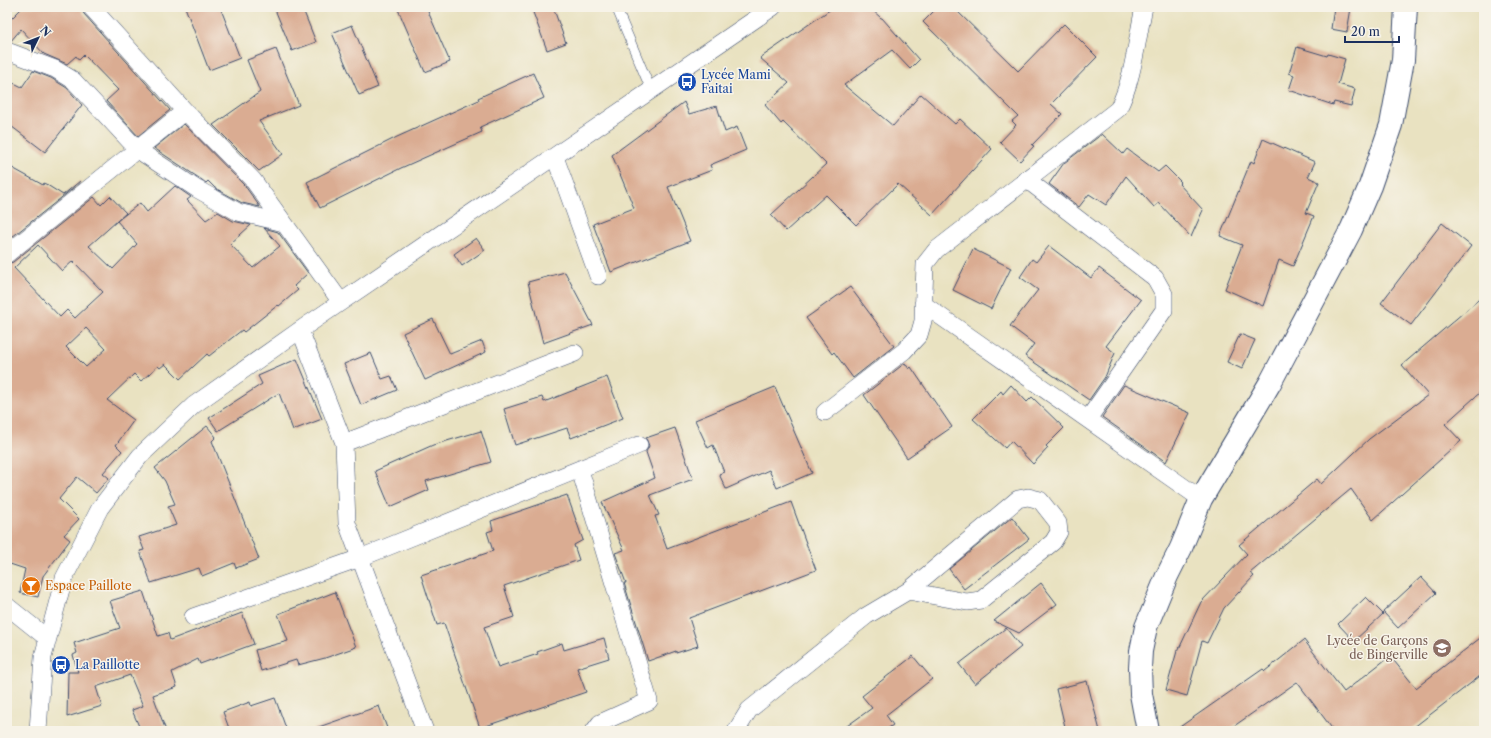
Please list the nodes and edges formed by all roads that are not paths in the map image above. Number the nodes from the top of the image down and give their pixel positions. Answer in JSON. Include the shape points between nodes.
{"nodes":[{"id":1,"x":91,"y":7,"type":"edge"},
{"id":2,"x":616,"y":7,"type":"edge"},
{"id":3,"x":772,"y":7,"type":"edge"},
{"id":4,"x":1144,"y":7,"type":"edge"},
{"id":5,"x":1406,"y":7,"type":"edge"},
{"id":6,"x":7,"y":51,"type":"edge"},
{"id":7,"x":651,"y":90,"type":"junction"},
{"id":8,"x":185,"y":111,"type":"junction"},
{"id":9,"x":138,"y":150,"type":"junction"},
{"id":10,"x":555,"y":157,"type":"junction"},
{"id":11,"x":1026,"y":179,"type":"junction"},
{"id":12,"x":284,"y":223,"type":"junction"},
{"id":13,"x":7,"y":254,"type":"edge"},
{"id":14,"x":598,"y":276,"type":"dead end"},
{"id":15,"x":341,"y":302,"type":"junction"},
{"id":16,"x":923,"y":304,"type":"junction"},
{"id":17,"x":300,"y":330,"type":"junction"},
{"id":18,"x":574,"y":353,"type":"dead end"},
{"id":19,"x":825,"y":412,"type":"dead end"},
{"id":20,"x":1088,"y":419,"type":"junction"},
{"id":21,"x":344,"y":443,"type":"junction"},
{"id":22,"x":639,"y":445,"type":"dead end"},
{"id":23,"x":580,"y":470,"type":"junction"},
{"id":24,"x":1201,"y":499,"type":"junction"},
{"id":25,"x":360,"y":558,"type":"junction"},
{"id":26,"x":908,"y":591,"type":"junction"},
{"id":27,"x":7,"y":606,"type":"edge"},
{"id":28,"x":193,"y":617,"type":"dead end"},
{"id":29,"x":47,"y":638,"type":"junction"},
{"id":30,"x":38,"y":731,"type":"edge"},
{"id":31,"x":424,"y":731,"type":"edge"},
{"id":32,"x":594,"y":731,"type":"edge"},
{"id":33,"x":736,"y":731,"type":"edge"},
{"id":34,"x":1148,"y":731,"type":"edge"}],
"edges":[{"from":1,"to":8,"type":"street"},
{"from":2,"to":7,"type":"lane"},
{"from":3,"to":7,"type":"street"},
{"from":4,"to":11,"type":"street","via":[[1129,77],[1118,109]]},
{"from":5,"to":24,"type":"main road","via":[[1403,60],[1391,125],[1370,186],[1351,230],[1273,376]]},
{"from":6,"to":9,"type":"street","via":[[73,80]]},
{"from":7,"to":10,"type":"street"},
{"from":8,"to":9,"type":"street"},
{"from":8,"to":12,"type":"street","via":[[253,180]]},
{"from":9,"to":12,"type":"street","via":[[197,189],[238,212]]},
{"from":9,"to":13,"type":"street"},
{"from":10,"to":14,"type":"street"},
{"from":10,"to":15,"type":"street"},
{"from":11,"to":16,"type":"street","via":[[936,250],[925,264]]},
{"from":11,"to":20,"type":"street","via":[[1155,278],[1164,294],[1164,310]]},
{"from":12,"to":15,"type":"street"},
{"from":15,"to":17,"type":"street"},
{"from":16,"to":19,"type":"street","via":[[923,321],[918,335],[904,351]]},
{"from":16,"to":20,"type":"street"},
{"from":17,"to":21,"type":"street"},
{"from":17,"to":29,"type":"street","via":[[194,405],[140,456],[100,508],[64,578]]},
{"from":18,"to":21,"type":"street"},
{"from":20,"to":24,"type":"street"},
{"from":21,"to":25,"type":"street","via":[[347,523]]},
{"from":22,"to":23,"type":"street"},
{"from":23,"to":25,"type":"street"},
{"from":23,"to":32,"type":"street","via":[[649,702],[600,723]]},
{"from":24,"to":34,"type":"main road","via":[[1146,627],[1141,651],[1141,694]]},
{"from":25,"to":28,"type":"street"},
{"from":25,"to":31,"type":"street"},
{"from":26,"to":26,"type":"street","via":[[1018,499],[1028,497],[1040,500],[1058,523],[1059,532],[1053,542],[980,600],[967,602]]},
{"from":26,"to":33,"type":"street","via":[[866,616],[783,682],[749,710]]},
{"from":27,"to":29,"type":"street"},
{"from":29,"to":30,"type":"street","via":[[42,657]]}]}
